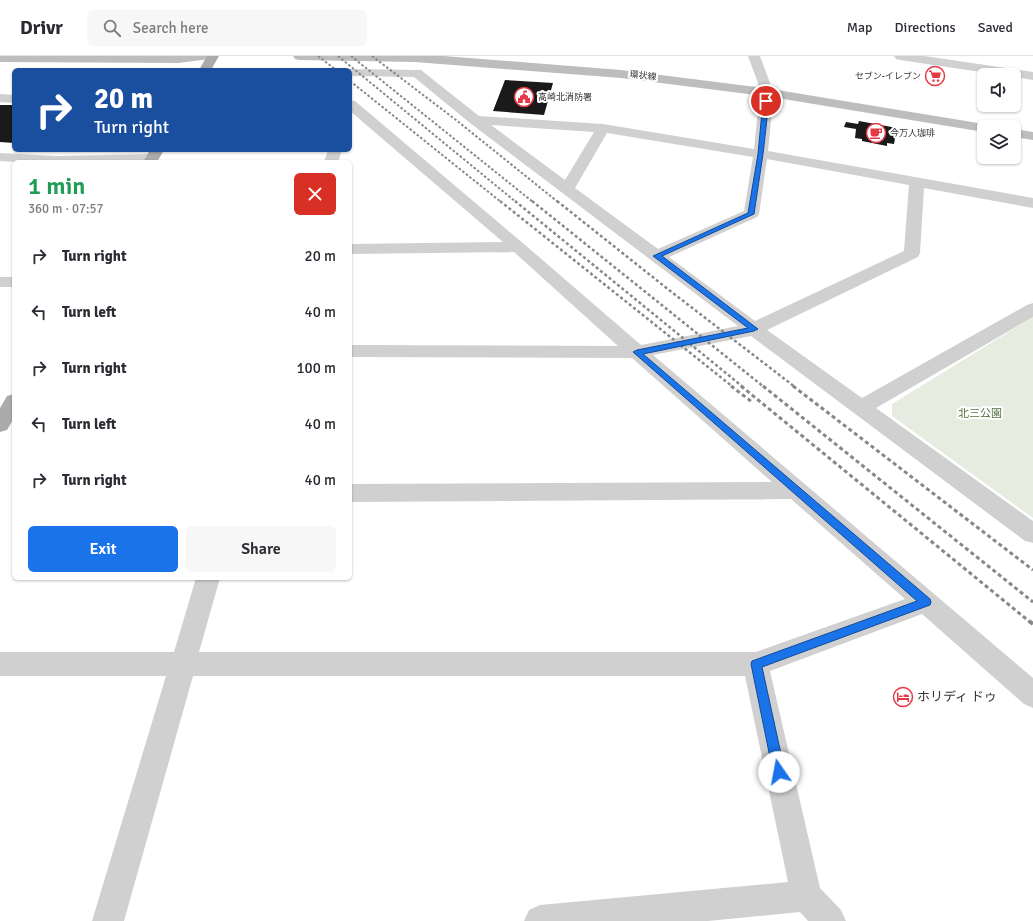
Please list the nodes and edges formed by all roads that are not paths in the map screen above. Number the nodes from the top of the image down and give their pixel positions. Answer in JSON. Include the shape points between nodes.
{"nodes":[{"id":1,"x":205,"y":56,"type":"edge"},
{"id":2,"x":213,"y":56,"type":"edge"},
{"id":3,"x":299,"y":56,"type":"edge"},
{"id":4,"x":363,"y":56,"type":"edge"},
{"id":5,"x":754,"y":56,"type":"edge"},
{"id":6,"x":900,"y":56,"type":"edge"},
{"id":7,"x":0,"y":58,"type":"edge"},
{"id":8,"x":206,"y":68,"type":"edge"},
{"id":9,"x":352,"y":72,"type":"edge"},
{"id":10,"x":1033,"y":76,"type":"edge"},
{"id":11,"x":765,"y":92,"type":"junction"},
{"id":12,"x":0,"y":98,"type":"edge"},
{"id":13,"x":12,"y":98,"type":"edge"},
{"id":14,"x":352,"y":106,"type":"edge"},
{"id":15,"x":475,"y":120,"type":"junction"},
{"id":16,"x":977,"y":127,"type":"edge"},
{"id":17,"x":603,"y":128,"type":"junction"},
{"id":18,"x":1021,"y":134,"type":"edge"},
{"id":19,"x":1033,"y":136,"type":"edge"},
{"id":20,"x":760,"y":154,"type":"junction"},
{"id":21,"x":0,"y":157,"type":"edge"},
{"id":22,"x":153,"y":157,"type":"edge"},
{"id":23,"x":917,"y":182,"type":"junction"},
{"id":24,"x":567,"y":189,"type":"junction"},
{"id":25,"x":1033,"y":203,"type":"edge"},
{"id":26,"x":518,"y":247,"type":"junction"},
{"id":27,"x":352,"y":249,"type":"edge"},
{"id":28,"x":657,"y":256,"type":"junction"},
{"id":29,"x":0,"y":282,"type":"edge"},
{"id":30,"x":12,"y":282,"type":"edge"},
{"id":31,"x":1033,"y":309,"type":"edge"},
{"id":32,"x":754,"y":329,"type":"junction"},
{"id":33,"x":352,"y":351,"type":"edge"},
{"id":34,"x":637,"y":352,"type":"junction"},
{"id":35,"x":12,"y":404,"type":"edge"},
{"id":36,"x":862,"y":407,"type":"junction"},
{"id":37,"x":0,"y":425,"type":"edge"},
{"id":38,"x":797,"y":490,"type":"junction"},
{"id":39,"x":352,"y":493,"type":"edge"},
{"id":40,"x":1033,"y":534,"type":"edge"},
{"id":41,"x":207,"y":580,"type":"edge"},
{"id":42,"x":926,"y":602,"type":"junction"},
{"id":43,"x":0,"y":664,"type":"edge"},
{"id":44,"x":183,"y":664,"type":"junction"},
{"id":45,"x":756,"y":664,"type":"junction"},
{"id":46,"x":1033,"y":695,"type":"edge"},
{"id":47,"x":806,"y":896,"type":"junction"},
{"id":48,"x":108,"y":921,"type":"edge"},
{"id":49,"x":540,"y":921,"type":"edge"},
{"id":50,"x":830,"y":921,"type":"edge"}],
"edges":[{"from":1,"to":7,"type":"street","via":[[180,59]]},
{"from":2,"to":8,"type":"main road"},
{"from":3,"to":4,"type":"street","name":"環状線"},
{"from":4,"to":11,"type":"street","name":"環状線","via":[[520,64],[669,79]]},
{"from":5,"to":11,"type":"street"},
{"from":6,"to":10,"type":"street"},
{"from":9,"to":15,"type":"street","via":[[417,73]]},
{"from":11,"to":16,"type":"street","name":"環状線"},
{"from":11,"to":20,"type":"street"},
{"from":12,"to":13,"type":"street"},
{"from":14,"to":26,"type":"street"},
{"from":15,"to":17,"type":"street"},
{"from":15,"to":24,"type":"street"},
{"from":17,"to":20,"type":"street"},
{"from":17,"to":24,"type":"street"},
{"from":18,"to":19,"type":"street"},
{"from":20,"to":23,"type":"street"},
{"from":20,"to":28,"type":"street","via":[[751,214]]},
{"from":21,"to":22,"type":"street","via":[[57,160]]},
{"from":23,"to":25,"type":"street"},
{"from":23,"to":32,"type":"street","via":[[912,253]]},
{"from":24,"to":28,"type":"street"},
{"from":26,"to":27,"type":"street"},
{"from":26,"to":34,"type":"street"},
{"from":28,"to":32,"type":"street"},
{"from":29,"to":30,"type":"street"},
{"from":31,"to":36,"type":"street"},
{"from":32,"to":34,"type":"street"},
{"from":32,"to":36,"type":"street"},
{"from":33,"to":34,"type":"street"},
{"from":34,"to":38,"type":"street"},
{"from":35,"to":37,"type":"main road"},
{"from":36,"to":40,"type":"street"},
{"from":38,"to":39,"type":"street"},
{"from":38,"to":42,"type":"street"},
{"from":41,"to":44,"type":"street"},
{"from":42,"to":45,"type":"street"},
{"from":42,"to":46,"type":"street"},
{"from":43,"to":44,"type":"street"},
{"from":44,"to":45,"type":"street"},
{"from":44,"to":48,"type":"street"},
{"from":45,"to":47,"type":"street"},
{"from":47,"to":49,"type":"street"},
{"from":47,"to":50,"type":"street"}]}
